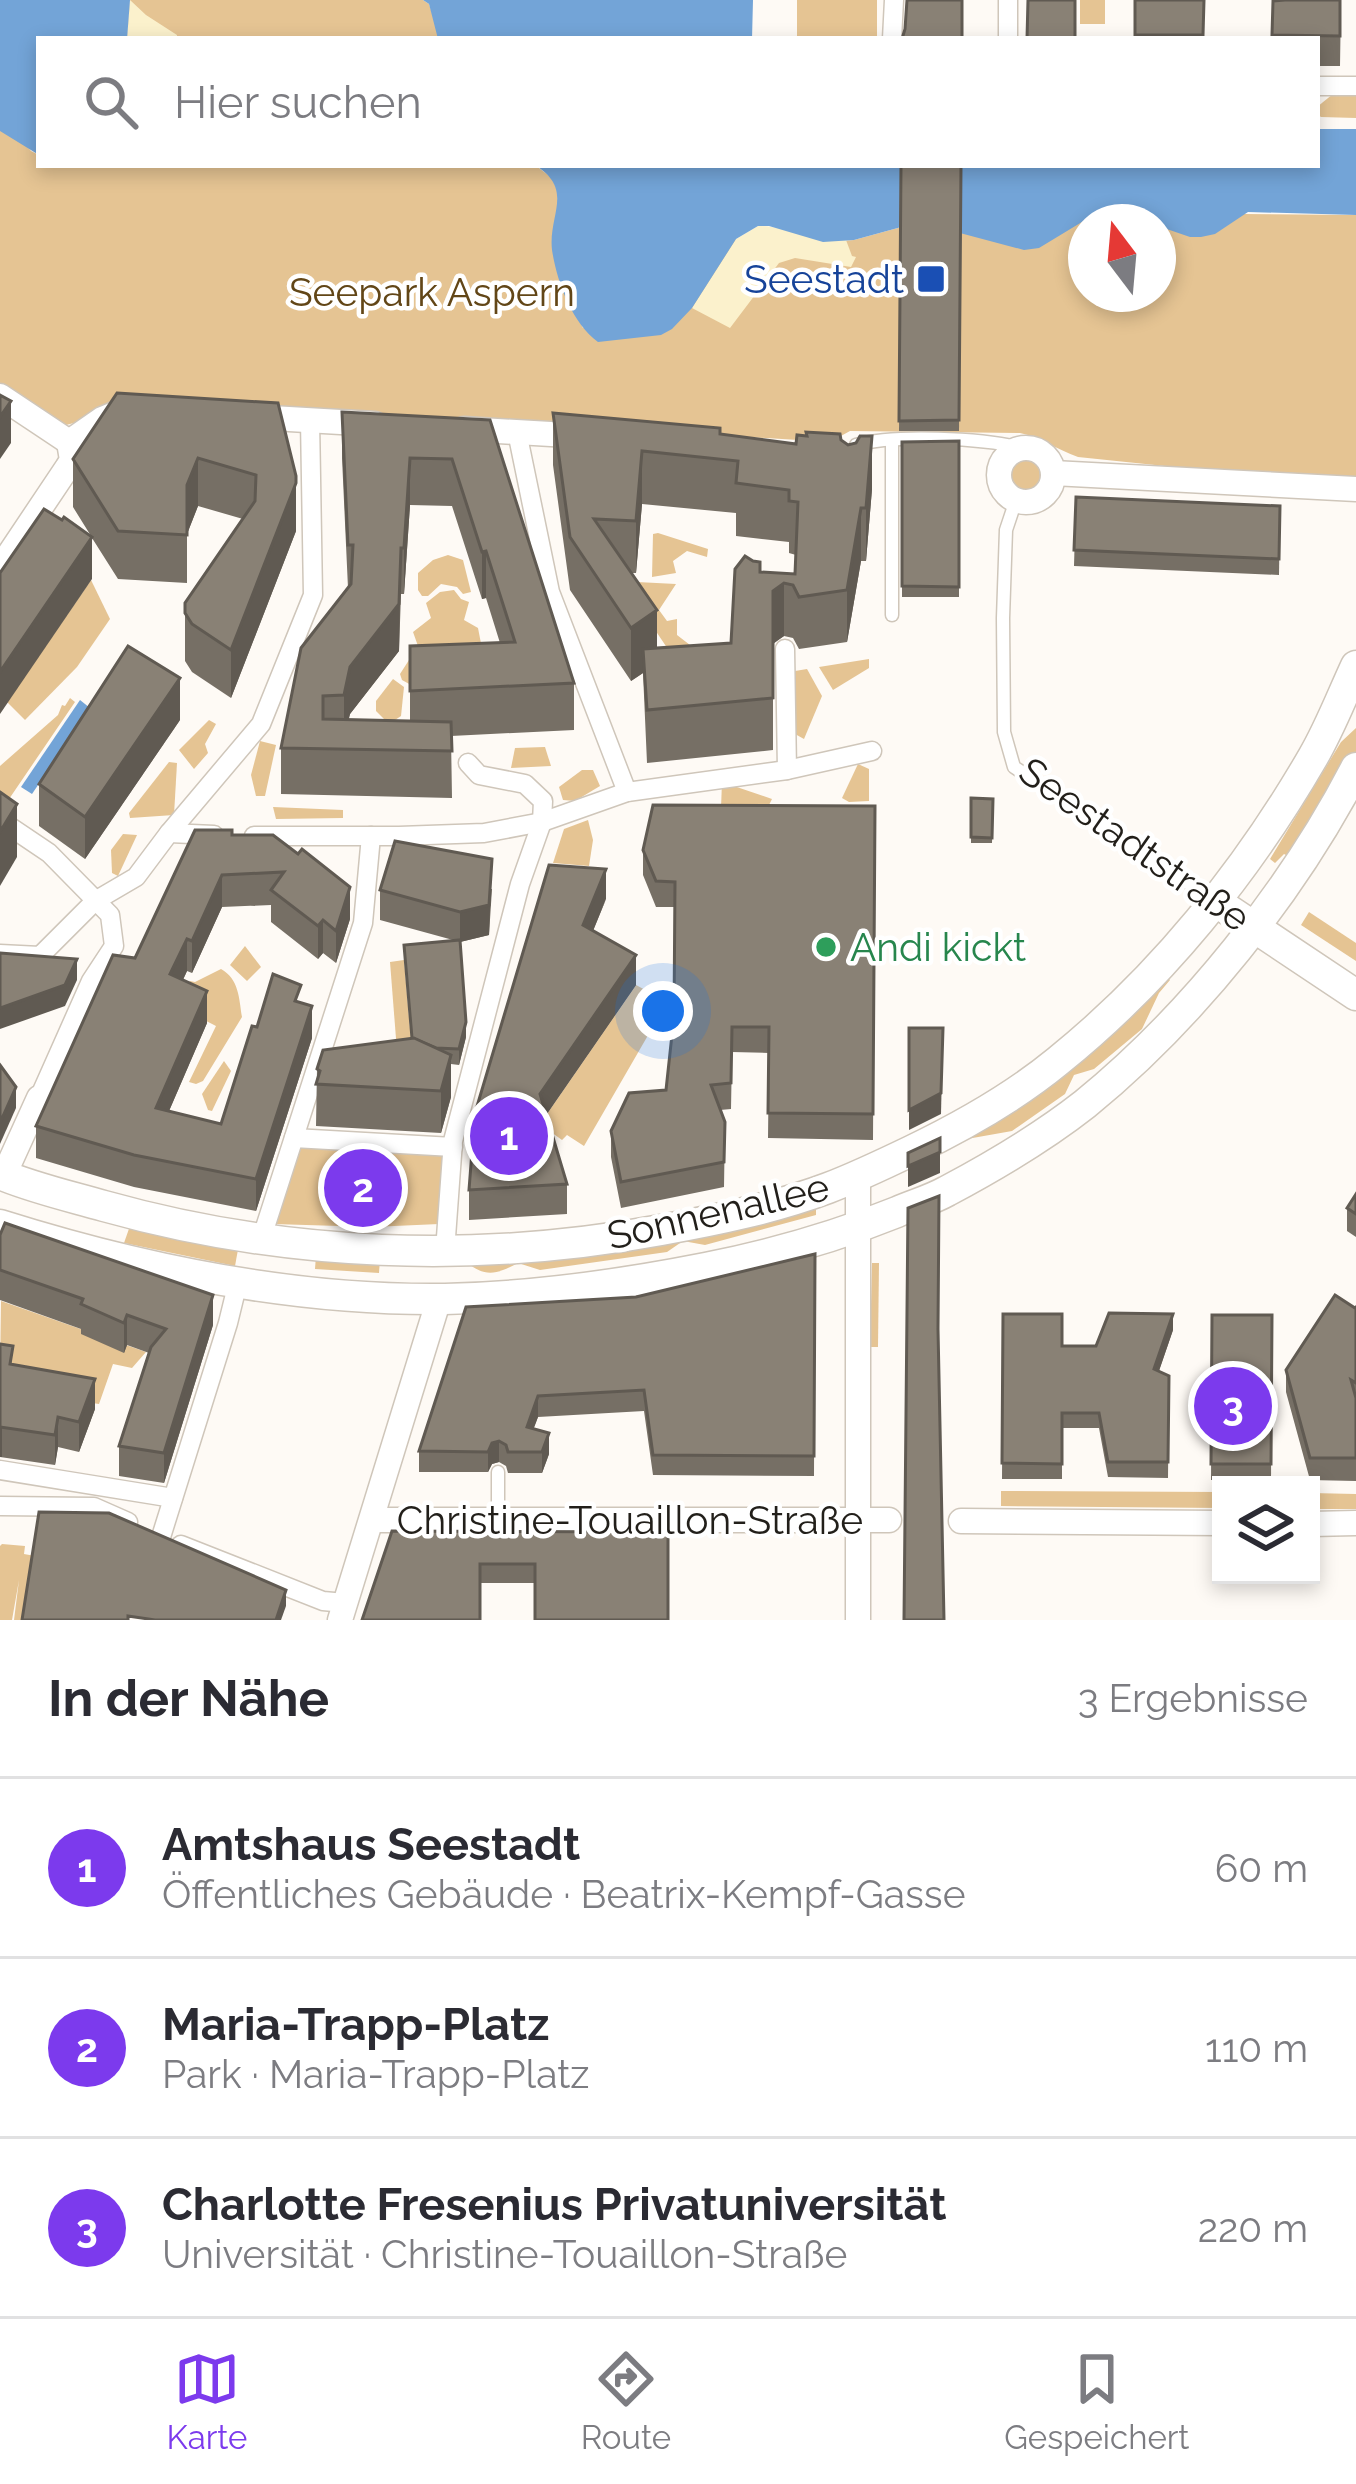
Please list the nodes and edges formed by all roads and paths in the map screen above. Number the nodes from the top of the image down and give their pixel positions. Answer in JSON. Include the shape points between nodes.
{"nodes":[{"id":1,"x":893,"y":0,"type":"edge"},
{"id":2,"x":1008,"y":0,"type":"edge"},
{"id":3,"x":892,"y":36,"type":"edge"},
{"id":4,"x":1007,"y":36,"type":"edge"},
{"id":5,"x":1320,"y":86,"type":"edge"},
{"id":6,"x":1356,"y":86,"type":"edge"},
{"id":7,"x":0,"y":396,"type":"edge"},
{"id":8,"x":158,"y":410,"type":"edge"},
{"id":9,"x":228,"y":415,"type":"edge"},
{"id":10,"x":310,"y":420,"type":"junction"},
{"id":11,"x":398,"y":425,"type":"edge"},
{"id":12,"x":442,"y":428,"type":"edge"},
{"id":13,"x":517,"y":432,"type":"junction"},
{"id":14,"x":613,"y":438,"type":"edge"},
{"id":15,"x":892,"y":440,"type":"junction"},
{"id":16,"x":69,"y":442,"type":"junction"},
{"id":17,"x":1021,"y":448,"type":"junction"},
{"id":18,"x":843,"y":453,"type":"edge"},
{"id":19,"x":1053,"y":473,"type":"junction"},
{"id":20,"x":1356,"y":489,"type":"edge"},
{"id":21,"x":1016,"y":500,"type":"junction"},
{"id":22,"x":0,"y":568,"type":"edge"},
{"id":23,"x":892,"y":615,"type":"dead end"},
{"id":24,"x":785,"y":649,"type":"dead end"},
{"id":25,"x":1356,"y":666,"type":"edge"},
{"id":26,"x":872,"y":751,"type":"dead end"},
{"id":27,"x":468,"y":763,"type":"dead end"},
{"id":28,"x":1356,"y":768,"type":"edge"},
{"id":29,"x":788,"y":770,"type":"junction"},
{"id":30,"x":635,"y":790,"type":"junction"},
{"id":31,"x":0,"y":820,"type":"edge"},
{"id":32,"x":542,"y":822,"type":"junction"},
{"id":33,"x":170,"y":833,"type":"junction"},
{"id":34,"x":371,"y":836,"type":"junction"},
{"id":35,"x":95,"y":901,"type":"junction"},
{"id":36,"x":1215,"y":901,"type":"junction"},
{"id":37,"x":1255,"y":929,"type":"junction"},
{"id":38,"x":0,"y":954,"type":"edge"},
{"id":39,"x":1356,"y":995,"type":"edge"},
{"id":40,"x":39,"y":1098,"type":"joint"},
{"id":41,"x":294,"y":1138,"type":"junction"},
{"id":42,"x":453,"y":1147,"type":"junction"},
{"id":43,"x":2,"y":1175,"type":"edge"},
{"id":44,"x":858,"y":1176,"type":"junction"},
{"id":45,"x":0,"y":1226,"type":"edge"},
{"id":46,"x":859,"y":1227,"type":"junction"},
{"id":47,"x":261,"y":1240,"type":"junction"},
{"id":48,"x":445,"y":1251,"type":"junction"},
{"id":49,"x":238,"y":1282,"type":"junction"},
{"id":50,"x":439,"y":1299,"type":"junction"},
{"id":51,"x":0,"y":1470,"type":"edge"},
{"id":52,"x":499,"y":1472,"type":"dead end"},
{"id":53,"x":172,"y":1498,"type":"junction"},
{"id":54,"x":0,"y":1506,"type":"edge"},
{"id":55,"x":372,"y":1520,"type":"junction"},
{"id":56,"x":499,"y":1520,"type":"junction"},
{"id":57,"x":859,"y":1520,"type":"junction"},
{"id":58,"x":889,"y":1520,"type":"dead end"},
{"id":59,"x":961,"y":1521,"type":"dead end"},
{"id":60,"x":1212,"y":1523,"type":"edge"},
{"id":61,"x":1356,"y":1523,"type":"edge"},
{"id":62,"x":1320,"y":1524,"type":"edge"},
{"id":63,"x":161,"y":1537,"type":"junction"},
{"id":64,"x":343,"y":1612,"type":"edge"},
{"id":65,"x":858,"y":1620,"type":"edge"}],
"edges":[{"from":1,"to":3,"type":"street"},
{"from":2,"to":4,"type":"street"},
{"from":5,"to":6,"type":"street"},
{"from":7,"to":16,"type":"street"},
{"from":8,"to":16,"type":"street","via":[[118,411]]},
{"from":9,"to":10,"type":"street"},
{"from":10,"to":11,"type":"street"},
{"from":10,"to":33,"type":"street","via":[[313,595],[261,724]]},
{"from":12,"to":13,"type":"street"},
{"from":13,"to":14,"type":"street"},
{"from":13,"to":30,"type":"street","via":[[550,592]]},
{"from":15,"to":17,"type":"lane"},
{"from":15,"to":18,"type":"lane","via":[[861,442]]},
{"from":15,"to":23,"type":"lane"},
{"from":16,"to":22,"type":"street","via":[[72,460]]},
{"from":17,"to":19,"type":"street","via":[[1046,456]]},
{"from":17,"to":21,"type":"street","via":[[999,472]]},
{"from":19,"to":20,"type":"street"},
{"from":19,"to":21,"type":"street","via":[[1042,497]]},
{"from":21,"to":36,"type":"lane","name":"Seestadtstraße","via":[[1006,536],[1003,647],[1004,732],[1014,767]]},
{"from":24,"to":29,"type":"street"},
{"from":25,"to":36,"type":"street","name":"Sonnenallee","via":[[1316,752]]},
{"from":26,"to":29,"type":"street"},
{"from":27,"to":32,"type":"street","via":[[479,776],[525,784],[543,801]]},
{"from":28,"to":37,"type":"street","name":"Sonnenallee"},
{"from":29,"to":30,"type":"street"},
{"from":30,"to":32,"type":"street"},
{"from":31,"to":35,"type":"street","via":[[49,853]]},
{"from":32,"to":34,"type":"street","via":[[484,833]]},
{"from":32,"to":42,"type":"street"},
{"from":33,"to":34,"type":"street"},
{"from":33,"to":35,"type":"street","via":[[136,877]]},
{"from":34,"to":41,"type":"street","via":[[363,923]]},
{"from":35,"to":38,"type":"street","via":[[40,956]]},
{"from":35,"to":40,"type":"street","via":[[110,915],[114,946]]},
{"from":36,"to":37,"type":"street","name":"Seestadtstraße"},
{"from":36,"to":44,"type":"street","name":"Sonnenallee","via":[[1131,996],[1055,1064],[954,1130]]},
{"from":37,"to":39,"type":"street","name":"Seestadtstraße"},
{"from":37,"to":46,"type":"street","name":"Sonnenallee","via":[[1083,1106],[943,1193]]},
{"from":40,"to":43,"type":"street"},
{"from":41,"to":42,"type":"street"},
{"from":41,"to":47,"type":"street"},
{"from":42,"to":48,"type":"street"},
{"from":43,"to":47,"type":"street","name":"Sonnenallee"},
{"from":44,"to":46,"type":"street"},
{"from":44,"to":48,"type":"street","name":"Sonnenallee","via":[[681,1227],[546,1247]]},
{"from":45,"to":49,"type":"street","name":"Sonnenallee"},
{"from":46,"to":50,"type":"street","name":"Sonnenallee","via":[[662,1277]]},
{"from":46,"to":57,"type":"street"},
{"from":47,"to":48,"type":"street","name":"Sonnenallee"},
{"from":49,"to":50,"type":"street","name":"Sonnenallee"},
{"from":49,"to":53,"type":"street"},
{"from":50,"to":55,"type":"street"},
{"from":51,"to":53,"type":"street"},
{"from":52,"to":56,"type":"lane"},
{"from":53,"to":63,"type":"street"},
{"from":54,"to":63,"type":"street","via":[[94,1507]]},
{"from":55,"to":56,"type":"street","name":"Christine-Touaillon-Straße"},
{"from":55,"to":64,"type":"street"},
{"from":56,"to":57,"type":"street","name":"Christine-Touaillon-Straße"},
{"from":57,"to":58,"type":"street","name":"Christine-Touaillon-Straße"},
{"from":57,"to":65,"type":"street"},
{"from":59,"to":60,"type":"street"},
{"from":61,"to":62,"type":"street"},
{"from":63,"to":64,"type":"street"}]}
